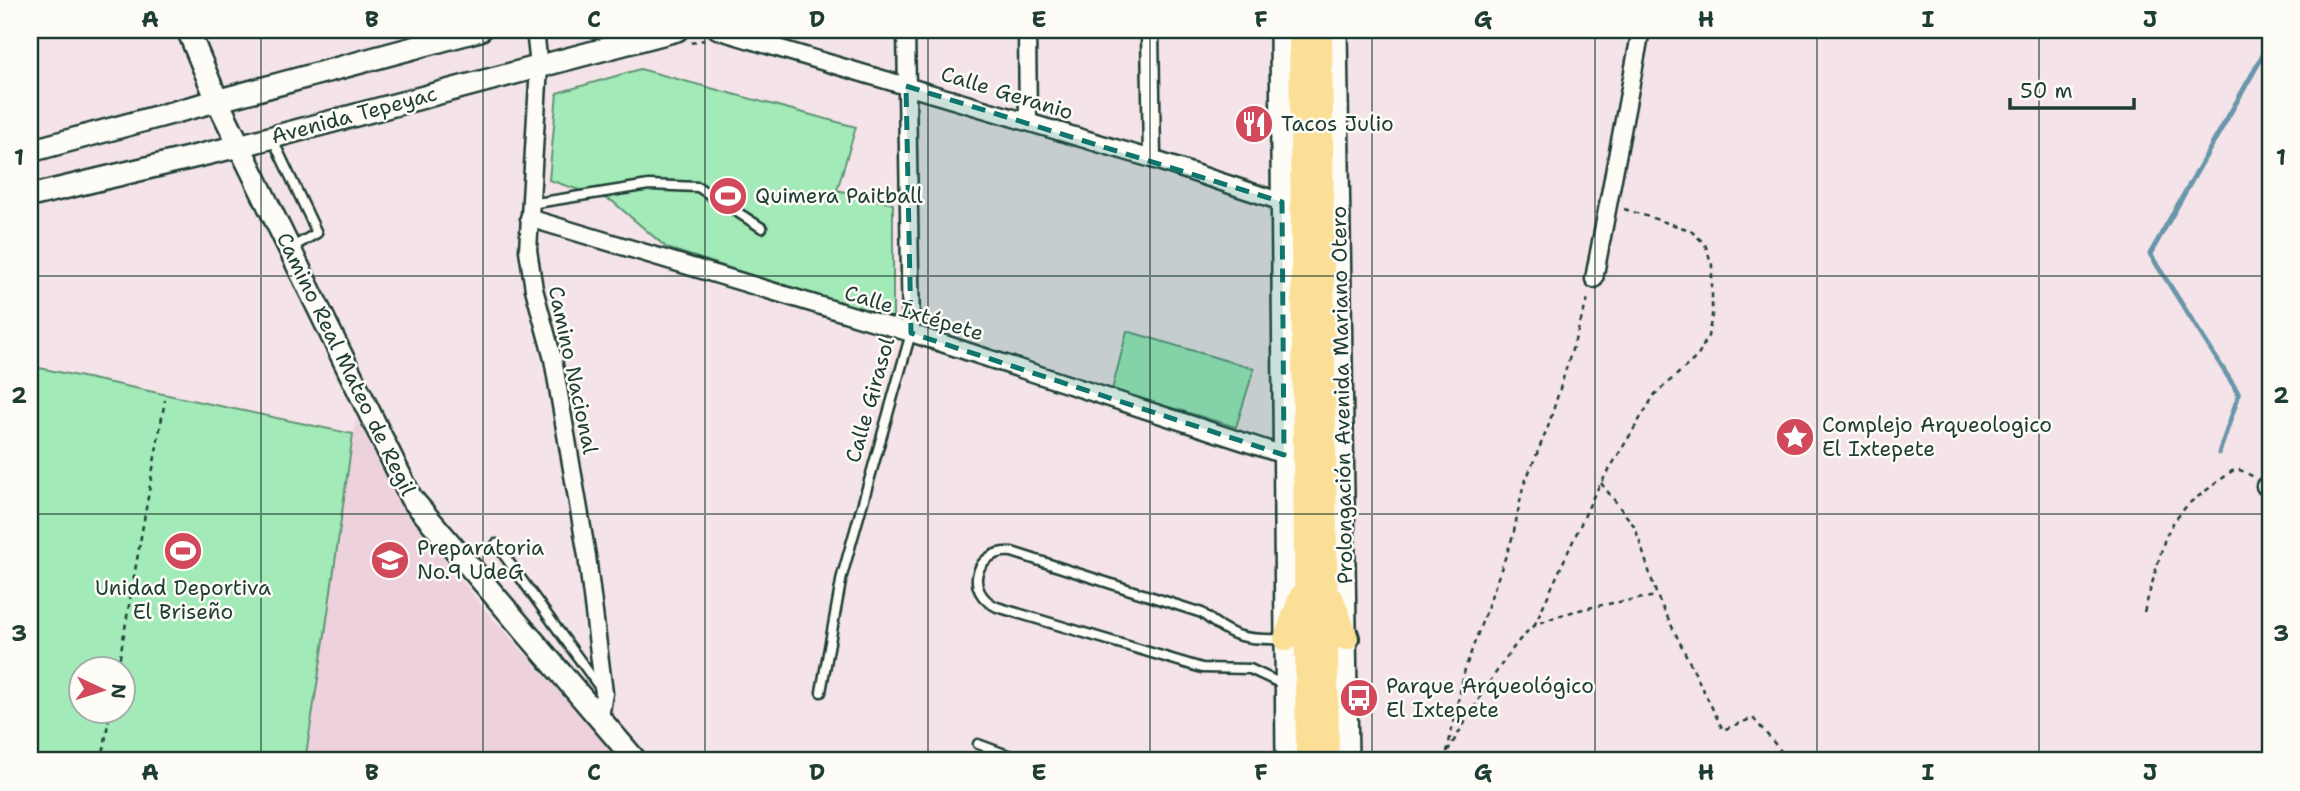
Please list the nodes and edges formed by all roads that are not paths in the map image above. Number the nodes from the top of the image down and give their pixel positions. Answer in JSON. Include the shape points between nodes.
{"nodes":[{"id":1,"x":188,"y":30,"type":"edge"},
{"id":2,"x":480,"y":30,"type":"edge"},
{"id":3,"x":535,"y":30,"type":"edge"},
{"id":4,"x":677,"y":30,"type":"edge"},
{"id":5,"x":717,"y":30,"type":"edge"},
{"id":6,"x":906,"y":30,"type":"edge"},
{"id":7,"x":1027,"y":30,"type":"edge"},
{"id":8,"x":1150,"y":30,"type":"edge"},
{"id":9,"x":1281,"y":30,"type":"edge"},
{"id":10,"x":1301,"y":30,"type":"edge"},
{"id":11,"x":1320,"y":30,"type":"edge"},
{"id":12,"x":1336,"y":30,"type":"edge"},
{"id":13,"x":1641,"y":30,"type":"edge"},
{"id":14,"x":539,"y":66,"type":"junction"},
{"id":15,"x":906,"y":86,"type":"junction"},
{"id":16,"x":217,"y":100,"type":"junction"},
{"id":17,"x":1028,"y":121,"type":"junction"},
{"id":18,"x":272,"y":137,"type":"junction"},
{"id":19,"x":239,"y":146,"type":"junction"},
{"id":20,"x":30,"y":151,"type":"edge"},
{"id":21,"x":1152,"y":159,"type":"junction"},
{"id":22,"x":30,"y":196,"type":"edge"},
{"id":23,"x":1282,"y":202,"type":"junction"},
{"id":24,"x":529,"y":211,"type":"junction"},
{"id":25,"x":762,"y":228,"type":"dead end"},
{"id":26,"x":289,"y":249,"type":"junction"},
{"id":27,"x":1594,"y":279,"type":"road end"},
{"id":28,"x":911,"y":333,"type":"junction"},
{"id":29,"x":1284,"y":455,"type":"junction"},
{"id":30,"x":496,"y":544,"type":"dead end"},
{"id":31,"x":1316,"y":584,"type":"junction"},
{"id":32,"x":1346,"y":638,"type":"junction"},
{"id":33,"x":1286,"y":639,"type":"junction"},
{"id":34,"x":1286,"y":687,"type":"junction"},
{"id":35,"x":821,"y":692,"type":"dead end"},
{"id":36,"x":604,"y":693,"type":"junction"},
{"id":37,"x":600,"y":717,"type":"junction"},
{"id":38,"x":978,"y":744,"type":"dead end"},
{"id":39,"x":636,"y":761,"type":"edge"},
{"id":40,"x":1024,"y":761,"type":"edge"},
{"id":41,"x":1287,"y":761,"type":"edge"},
{"id":42,"x":1308,"y":761,"type":"edge"},
{"id":43,"x":1327,"y":761,"type":"edge"},
{"id":44,"x":1347,"y":761,"type":"edge"}],
"edges":[{"from":1,"to":16,"type":"street","name":"Camino Real Mateo de Regil"},
{"from":2,"to":16,"type":"street"},
{"from":3,"to":14,"type":"street","name":"Camino Nacional"},
{"from":4,"to":14,"type":"street","name":"Avenida Tepeyac"},
{"from":5,"to":15,"type":"street","name":"Calle Geranio"},
{"from":6,"to":15,"type":"street","name":"Calle Girasol"},
{"from":7,"to":17,"type":"street"},
{"from":8,"to":21,"type":"street"},
{"from":9,"to":23,"type":"street"},
{"from":10,"to":31,"type":"main road","name":"Prolongación Avenida Mariano Otero"},
{"from":11,"to":31,"type":"main road","name":"Prolongación Avenida Mariano Otero"},
{"from":12,"to":32,"type":"street","name":"Prolongación Avenida Mariano Otero"},
{"from":13,"to":27,"type":"street"},
{"from":14,"to":18,"type":"street","name":"Avenida Tepeyac"},
{"from":14,"to":24,"type":"street","name":"Camino Nacional"},
{"from":15,"to":17,"type":"street","name":"Calle Geranio"},
{"from":15,"to":28,"type":"street","name":"Calle Girasol"},
{"from":16,"to":19,"type":"street","name":"Camino Real Mateo de Regil"},
{"from":16,"to":20,"type":"street"},
{"from":17,"to":21,"type":"street","name":"Calle Geranio"},
{"from":18,"to":19,"type":"street","name":"Avenida Tepeyac"},
{"from":18,"to":26,"type":"lane","via":[[317,233]]},
{"from":19,"to":22,"type":"street","name":"Avenida Tepeyac"},
{"from":19,"to":26,"type":"street","name":"Camino Real Mateo de Regil"},
{"from":21,"to":23,"type":"street","name":"Calle Geranio"},
{"from":23,"to":29,"type":"street"},
{"from":24,"to":25,"type":"lane","via":[[549,199],[649,185],[698,187]]},
{"from":24,"to":28,"type":"street","name":"Calle Ixtépete"},
{"from":24,"to":36,"type":"street","name":"Camino Nacional","via":[[534,289],[553,359],[587,556]]},
{"from":26,"to":37,"type":"street","name":"Camino Real Mateo de Regil","via":[[411,498]]},
{"from":28,"to":29,"type":"street","name":"Calle Ixtépete"},
{"from":28,"to":35,"type":"lane","name":"Calle Girasol","via":[[842,576]]},
{"from":29,"to":33,"type":"street"},
{"from":30,"to":36,"type":"lane"},
{"from":31,"to":32,"type":"main road"},
{"from":31,"to":33,"type":"main road"},
{"from":31,"to":42,"type":"main road","name":"Prolongación Avenida Mariano Otero"},
{"from":31,"to":43,"type":"main road","name":"Prolongación Avenida Mariano Otero"},
{"from":32,"to":44,"type":"street","name":"Prolongación Avenida Mariano Otero"},
{"from":33,"to":34,"type":"street"},
{"from":33,"to":34,"type":"lane","via":[[1238,637],[1202,613],[1012,552],[989,556],[977,577],[980,592],[997,607],[1202,668],[1250,669]]},
{"from":34,"to":41,"type":"street"},
{"from":36,"to":37,"type":"street","name":"Camino Nacional"},
{"from":37,"to":39,"type":"street","name":"Camino Real Mateo de Regil"},
{"from":38,"to":40,"type":"lane"}]}
